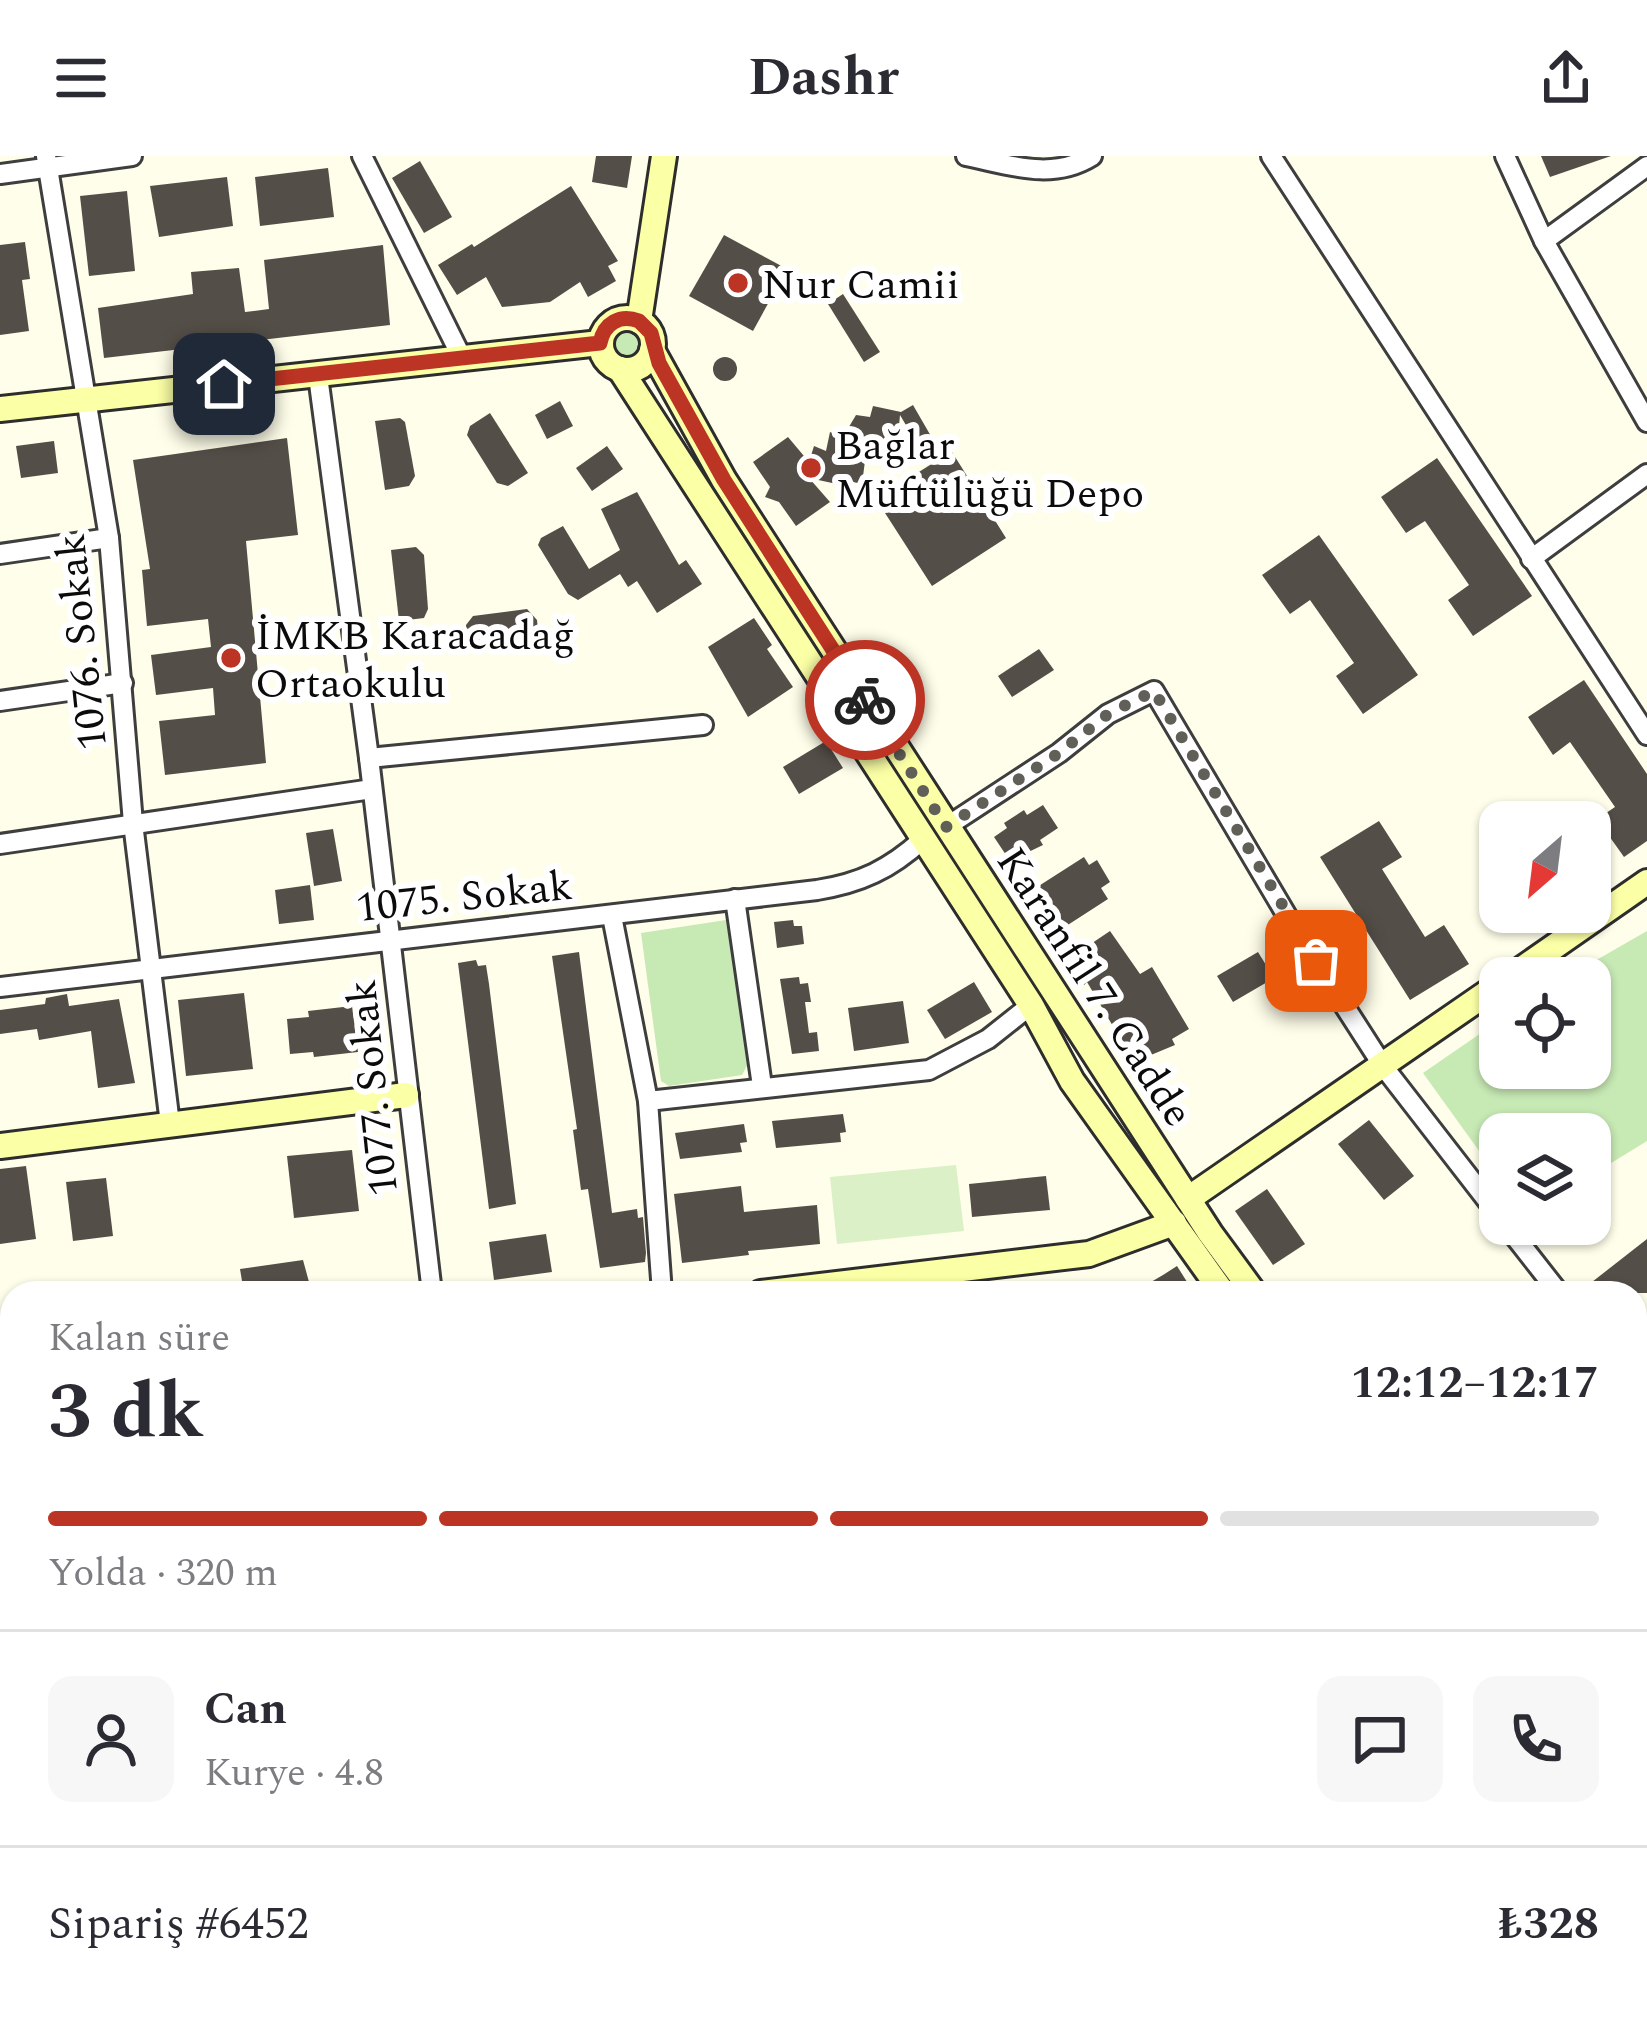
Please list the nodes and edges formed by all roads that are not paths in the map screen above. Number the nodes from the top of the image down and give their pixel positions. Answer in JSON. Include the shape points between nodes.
{"nodes":[{"id":1,"x":132,"y":156,"type":"edge"},
{"id":2,"x":362,"y":156,"type":"edge"},
{"id":3,"x":664,"y":156,"type":"edge"},
{"id":4,"x":966,"y":156,"type":"edge"},
{"id":5,"x":1092,"y":156,"type":"edge"},
{"id":6,"x":1271,"y":156,"type":"edge"},
{"id":7,"x":1505,"y":156,"type":"edge"},
{"id":8,"x":47,"y":162,"type":"edge"},
{"id":9,"x":1647,"y":166,"type":"edge"},
{"id":10,"x":0,"y":174,"type":"edge"},
{"id":11,"x":1544,"y":242,"type":"junction"},
{"id":12,"x":639,"y":321,"type":"junction"},
{"id":13,"x":600,"y":343,"type":"junction"},
{"id":14,"x":652,"y":350,"type":"junction"},
{"id":15,"x":463,"y":360,"type":"junction"},
{"id":16,"x":620,"y":369,"type":"junction"},
{"id":17,"x":318,"y":376,"type":"junction"},
{"id":18,"x":84,"y":397,"type":"junction"},
{"id":19,"x":0,"y":409,"type":"edge"},
{"id":20,"x":1647,"y":422,"type":"edge"},
{"id":21,"x":1647,"y":474,"type":"edge"},
{"id":22,"x":109,"y":538,"type":"junction"},
{"id":23,"x":0,"y":554,"type":"edge"},
{"id":24,"x":1531,"y":559,"type":"junction"},
{"id":25,"x":123,"y":683,"type":"junction"},
{"id":26,"x":0,"y":700,"type":"edge"},
{"id":27,"x":703,"y":725,"type":"dead end"},
{"id":28,"x":1647,"y":735,"type":"edge"},
{"id":29,"x":369,"y":758,"type":"junction"},
{"id":30,"x":372,"y":789,"type":"junction"},
{"id":31,"x":133,"y":823,"type":"junction"},
{"id":32,"x":946,"y":827,"type":"junction"},
{"id":33,"x":922,"y":839,"type":"junction"},
{"id":34,"x":0,"y":844,"type":"edge"},
{"id":35,"x":1647,"y":882,"type":"edge"},
{"id":36,"x":735,"y":899,"type":"junction"},
{"id":37,"x":612,"y":916,"type":"junction"},
{"id":38,"x":391,"y":938,"type":"junction"},
{"id":39,"x":1539,"y":957,"type":"edge"},
{"id":40,"x":150,"y":970,"type":"junction"},
{"id":41,"x":0,"y":987,"type":"edge"},
{"id":42,"x":1479,"y":999,"type":"edge"},
{"id":43,"x":1031,"y":1005,"type":"junction"},
{"id":44,"x":1382,"y":1066,"type":"junction"},
{"id":45,"x":762,"y":1086,"type":"junction"},
{"id":46,"x":406,"y":1095,"type":"junction"},
{"id":47,"x":648,"y":1101,"type":"junction"},
{"id":48,"x":170,"y":1124,"type":"junction"},
{"id":49,"x":0,"y":1146,"type":"edge"},
{"id":50,"x":1479,"y":1190,"type":"edge"},
{"id":51,"x":1188,"y":1199,"type":"junction"},
{"id":52,"x":1174,"y":1223,"type":"junction"},
{"id":53,"x":1522,"y":1245,"type":"edge"},
{"id":54,"x":429,"y":1281,"type":"edge"},
{"id":55,"x":661,"y":1281,"type":"edge"},
{"id":56,"x":869,"y":1281,"type":"edge"},
{"id":57,"x":1215,"y":1281,"type":"edge"},
{"id":58,"x":1245,"y":1281,"type":"edge"},
{"id":59,"x":1550,"y":1281,"type":"edge"}],
"edges":[{"from":1,"to":8,"type":"street"},
{"from":2,"to":15,"type":"street"},
{"from":3,"to":12,"type":"street"},
{"from":4,"to":5,"type":"street","via":[[1038,171],[1070,170]]},
{"from":6,"to":24,"type":"street"},
{"from":7,"to":11,"type":"street"},
{"from":8,"to":10,"type":"street"},
{"from":8,"to":18,"type":"street","name":"1076. Sokak"},
{"from":9,"to":11,"type":"street"},
{"from":11,"to":20,"type":"street"},
{"from":12,"to":13,"type":"street","via":[[614,321]]},
{"from":12,"to":14,"type":"street","via":[[651,333]]},
{"from":13,"to":15,"type":"street"},
{"from":13,"to":16,"type":"street"},
{"from":14,"to":16,"type":"street","via":[[637,368]]},
{"from":14,"to":32,"type":"street","name":"Karanfil 7. Cadde","via":[[724,480]]},
{"from":15,"to":17,"type":"street"},
{"from":16,"to":33,"type":"street","name":"Karanfil 7. Cadde"},
{"from":17,"to":18,"type":"street"},
{"from":17,"to":29,"type":"street","name":"1077. Sokak"},
{"from":18,"to":19,"type":"street"},
{"from":18,"to":22,"type":"street","name":"1076. Sokak"},
{"from":21,"to":24,"type":"street"},
{"from":22,"to":23,"type":"street"},
{"from":22,"to":25,"type":"street","name":"1076. Sokak"},
{"from":24,"to":28,"type":"street"},
{"from":25,"to":26,"type":"street"},
{"from":25,"to":31,"type":"street","name":"1076. Sokak"},
{"from":27,"to":29,"type":"street"},
{"from":29,"to":30,"type":"street","name":"1077. Sokak"},
{"from":30,"to":31,"type":"street"},
{"from":30,"to":38,"type":"street","name":"1077. Sokak"},
{"from":31,"to":34,"type":"street"},
{"from":31,"to":40,"type":"street","name":"1076. Sokak"},
{"from":32,"to":44,"type":"street","via":[[1154,691]]},
{"from":32,"to":51,"type":"street","name":"Karanfil 7. Cadde"},
{"from":33,"to":36,"type":"street","name":"1075. Sokak","via":[[894,865],[853,884]]},
{"from":33,"to":43,"type":"street","name":"Karanfil 7. Cadde"},
{"from":35,"to":39,"type":"street"},
{"from":36,"to":37,"type":"street","name":"1075. Sokak"},
{"from":36,"to":45,"type":"street"},
{"from":37,"to":38,"type":"street","name":"1075. Sokak"},
{"from":37,"to":47,"type":"street"},
{"from":38,"to":40,"type":"street","name":"1075. Sokak"},
{"from":38,"to":46,"type":"street","name":"1077. Sokak"},
{"from":40,"to":41,"type":"street","name":"1075. Sokak"},
{"from":40,"to":48,"type":"street","name":"1076. Sokak"},
{"from":42,"to":44,"type":"street"},
{"from":43,"to":45,"type":"street","via":[[929,1070]]},
{"from":43,"to":52,"type":"street","name":"Karanfil 7. Cadde","via":[[1072,1081]]},
{"from":44,"to":50,"type":"street"},
{"from":44,"to":51,"type":"street"},
{"from":45,"to":47,"type":"street"},
{"from":46,"to":48,"type":"street"},
{"from":46,"to":54,"type":"street","name":"1077. Sokak"},
{"from":47,"to":55,"type":"street"},
{"from":48,"to":49,"type":"street"},
{"from":51,"to":58,"type":"street","name":"Karanfil 7. Cadde"},
{"from":52,"to":56,"type":"street","via":[[1089,1254]]},
{"from":52,"to":57,"type":"street","name":"Karanfil 7. Cadde"},
{"from":53,"to":59,"type":"street"}]}
